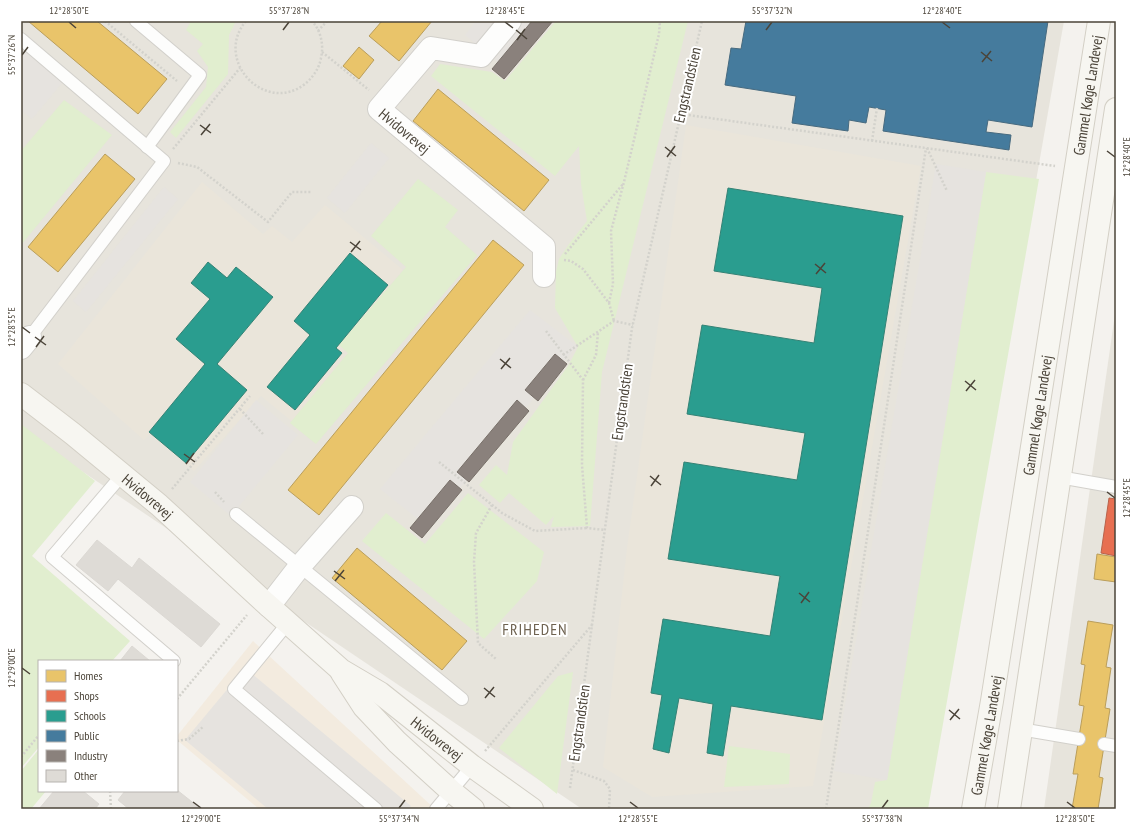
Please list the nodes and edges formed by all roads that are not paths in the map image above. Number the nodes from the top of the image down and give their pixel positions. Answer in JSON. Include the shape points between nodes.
{"nodes":[{"id":1,"x":136,"y":21,"type":"edge"},
{"id":2,"x":510,"y":21,"type":"edge"},
{"id":3,"x":1099,"y":21,"type":"edge"},
{"id":4,"x":21,"y":39,"type":"edge"},
{"id":5,"x":1116,"y":109,"type":"edge"},
{"id":6,"x":147,"y":148,"type":"junction"},
{"id":7,"x":544,"y":276,"type":"dead end"},
{"id":8,"x":24,"y":339,"type":"edge"},
{"id":9,"x":21,"y":394,"type":"edge"},
{"id":10,"x":122,"y":474,"type":"junction"},
{"id":11,"x":1059,"y":477,"type":"junction"},
{"id":12,"x":1116,"y":487,"type":"edge"},
{"id":13,"x":352,"y":507,"type":"dead end"},
{"id":14,"x":236,"y":514,"type":"dead end"},
{"id":15,"x":300,"y":566,"type":"junction"},
{"id":16,"x":264,"y":602,"type":"junction"},
{"id":17,"x":288,"y":623,"type":"junction"},
{"id":18,"x":173,"y":660,"type":"edge"},
{"id":19,"x":341,"y":670,"type":"junction"},
{"id":20,"x":462,"y":699,"type":"dead end"},
{"id":21,"x":992,"y":701,"type":"junction"},
{"id":22,"x":1020,"y":729,"type":"junction"},
{"id":23,"x":1078,"y":739,"type":"dead end"},
{"id":24,"x":472,"y":766,"type":"junction"},
{"id":25,"x":451,"y":791,"type":"junction"},
{"id":26,"x":376,"y":809,"type":"edge"},
{"id":27,"x":436,"y":809,"type":"edge"},
{"id":28,"x":473,"y":809,"type":"edge"},
{"id":29,"x":532,"y":809,"type":"edge"},
{"id":30,"x":973,"y":809,"type":"edge"},
{"id":31,"x":988,"y":809,"type":"edge"},
{"id":32,"x":1008,"y":809,"type":"edge"}],
"edges":[{"from":1,"to":6,"type":"lane","via":[[200,75]]},
{"from":2,"to":7,"type":"street","name":"Hvidovrevej","via":[[481,56],[431,48],[379,110],[544,247]]},
{"from":3,"to":21,"type":"main road","name":"Gammel Køge Landevej"},
{"from":4,"to":6,"type":"lane"},
{"from":5,"to":11,"type":"main road","name":"Gammel Køge Landevej"},
{"from":6,"to":8,"type":"lane","via":[[164,161]]},
{"from":9,"to":10,"type":"main road","name":"Hvidovrevej"},
{"from":10,"to":16,"type":"main road","name":"Hvidovrevej"},
{"from":10,"to":18,"type":"lane","via":[[52,557]]},
{"from":11,"to":12,"type":"lane"},
{"from":11,"to":22,"type":"main road","name":"Gammel Køge Landevej"},
{"from":13,"to":15,"type":"street"},
{"from":14,"to":15,"type":"lane"},
{"from":15,"to":16,"type":"street"},
{"from":15,"to":20,"type":"lane"},
{"from":16,"to":17,"type":"main road","name":"Hvidovrevej"},
{"from":17,"to":19,"type":"main road","name":"Hvidovrevej"},
{"from":17,"to":26,"type":"lane","via":[[234,689]]},
{"from":19,"to":24,"type":"main road","name":"Hvidovrevej","via":[[380,693]]},
{"from":19,"to":25,"type":"main road","name":"Hvidovrevej","via":[[364,707],[396,742]]},
{"from":21,"to":30,"type":"main road","name":"Gammel Køge Landevej"},
{"from":21,"to":31,"type":"main road","via":[[997,745]]},
{"from":22,"to":23,"type":"lane"},
{"from":22,"to":32,"type":"main road","name":"Gammel Køge Landevej"},
{"from":24,"to":25,"type":"lane"},
{"from":24,"to":29,"type":"main road","name":"Hvidovrevej"},
{"from":25,"to":27,"type":"lane"},
{"from":25,"to":28,"type":"main road","name":"Hvidovrevej"}]}
